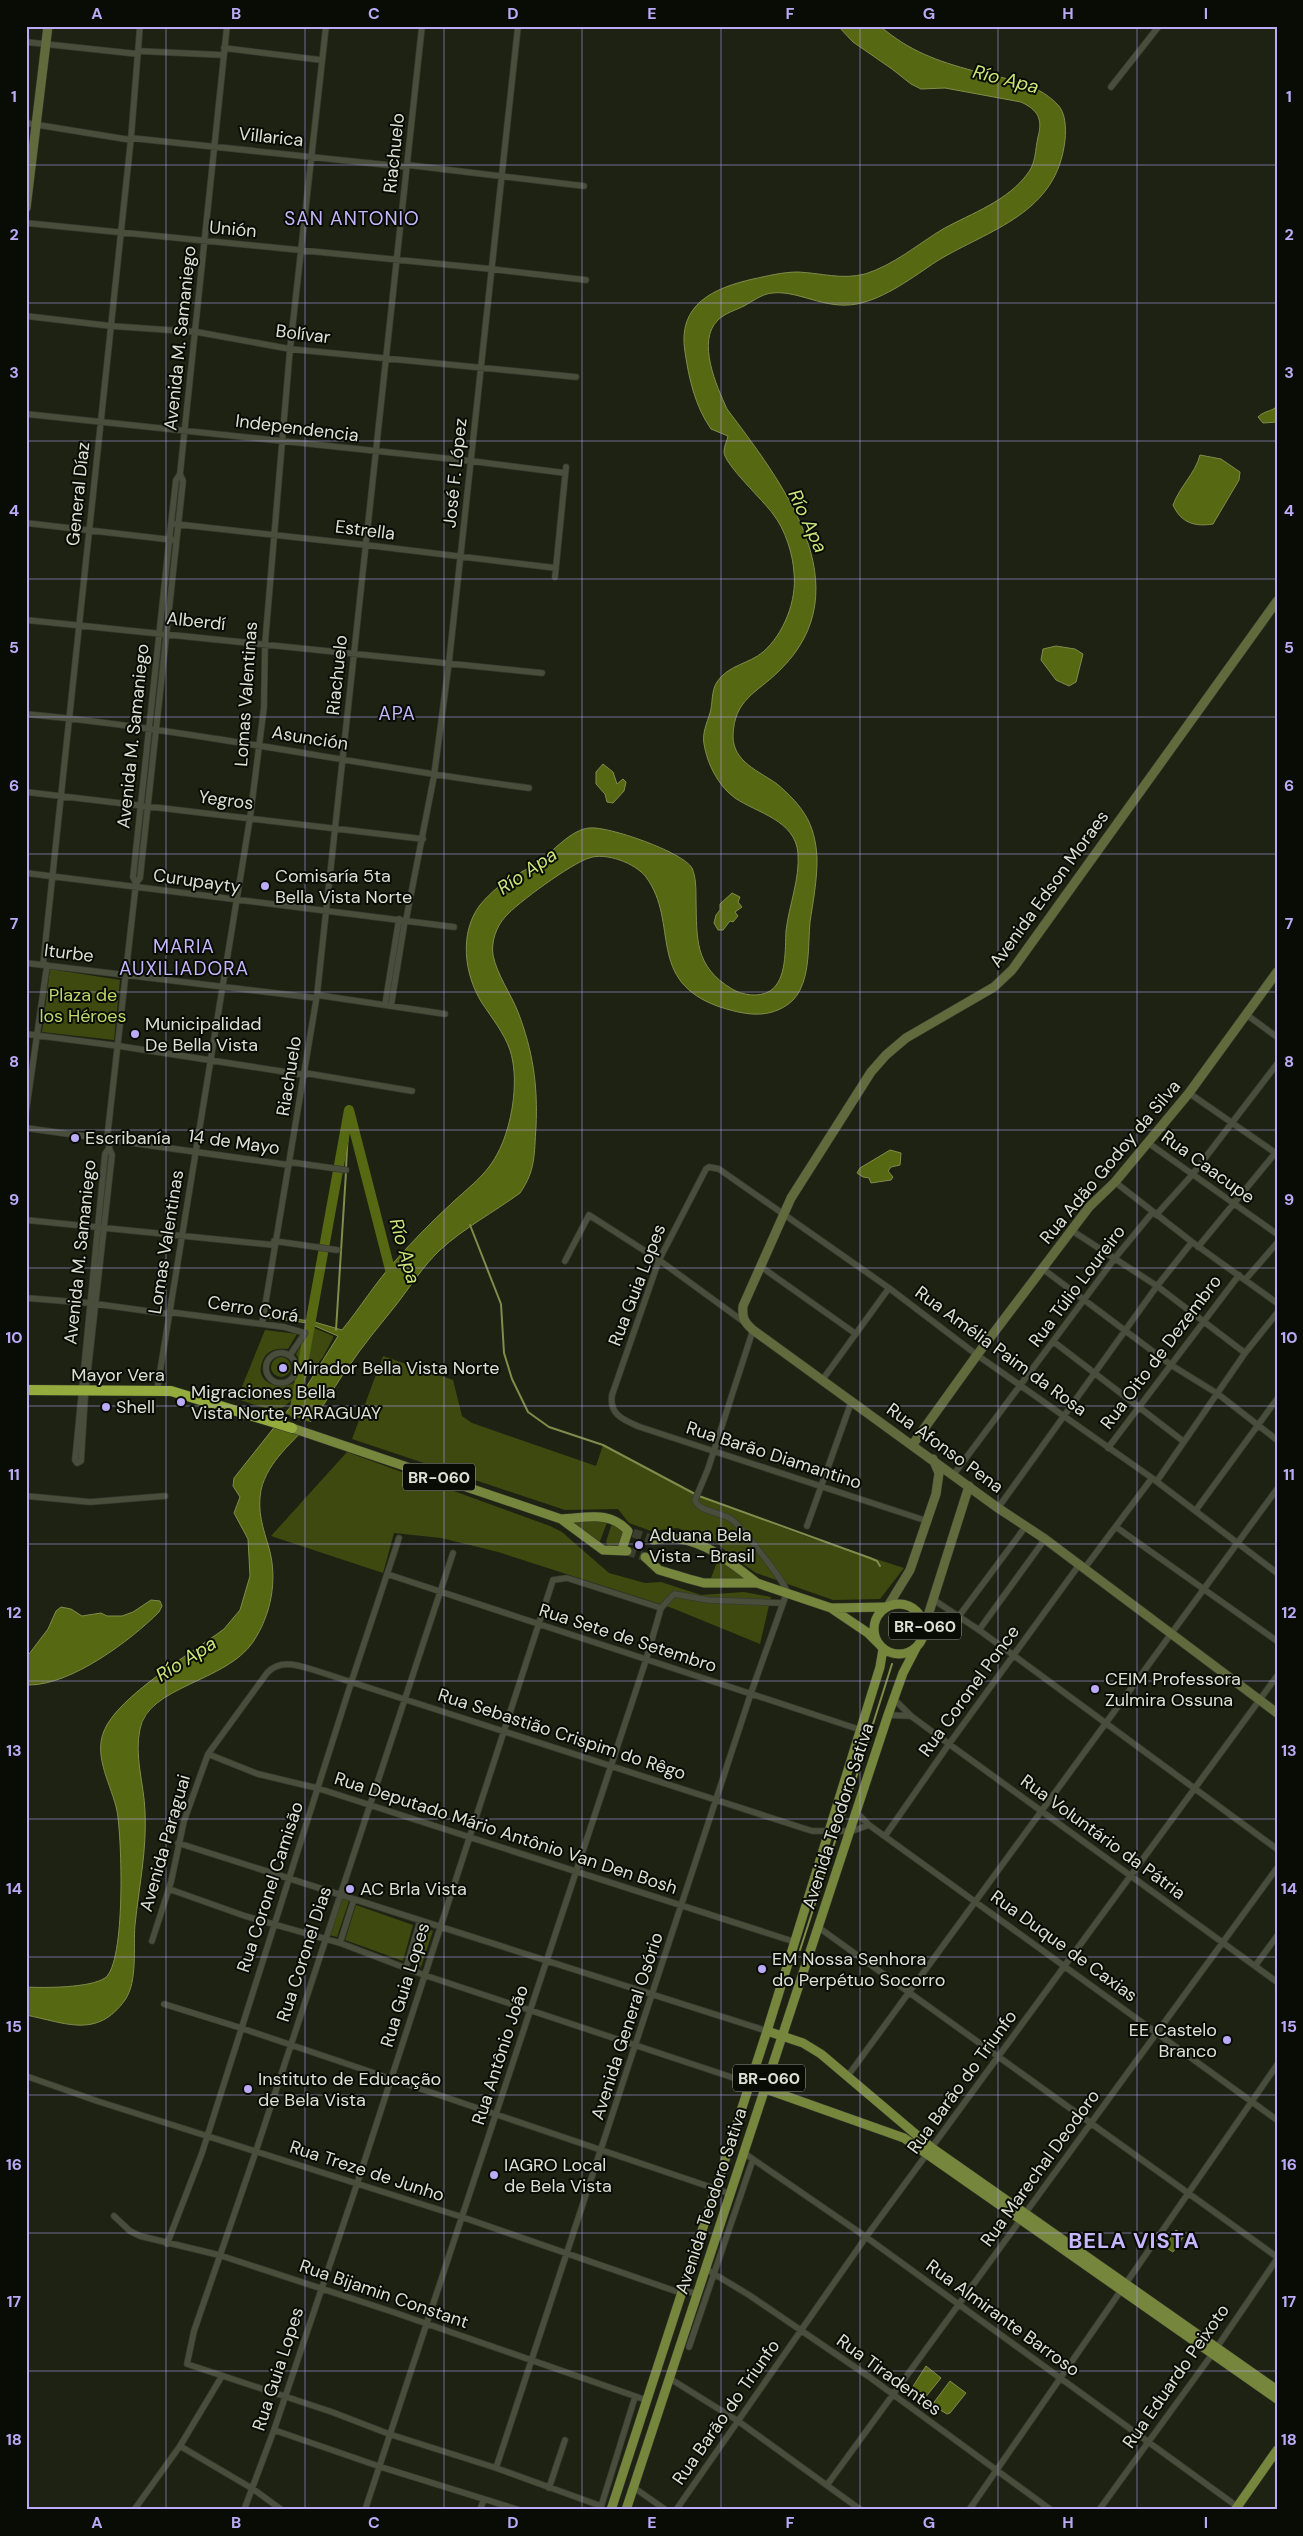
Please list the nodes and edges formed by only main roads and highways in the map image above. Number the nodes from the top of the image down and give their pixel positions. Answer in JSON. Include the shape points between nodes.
{"nodes":[{"id":1,"x":26,"y":1390,"type":"edge"},
{"id":2,"x":292,"y":1428,"type":"joint"},
{"id":3,"x":561,"y":1519,"type":"junction"},
{"id":4,"x":757,"y":1584,"type":"junction"},
{"id":5,"x":887,"y":1606,"type":"junction"},
{"id":6,"x":832,"y":1608,"type":"junction"},
{"id":7,"x":881,"y":1646,"type":"junction"},
{"id":8,"x":916,"y":1648,"type":"junction"},
{"id":9,"x":767,"y":2031,"type":"junction"},
{"id":10,"x":784,"y":2036,"type":"junction"},
{"id":11,"x":749,"y":2082,"type":"junction"},
{"id":12,"x":766,"y":2088,"type":"junction"},
{"id":13,"x":930,"y":2151,"type":"junction"},
{"id":14,"x":1215,"y":2350,"type":"junction"},
{"id":15,"x":1277,"y":2390,"type":"edge"},
{"id":16,"x":1277,"y":2399,"type":"edge"},
{"id":17,"x":1277,"y":2450,"type":"edge"},
{"id":18,"x":1238,"y":2509,"type":"edge"},
{"id":19,"x":611,"y":2510,"type":"edge"},
{"id":20,"x":626,"y":2510,"type":"edge"}],
"edges":[{"from":1,"to":2,"type":"highway","name":"Mayor Vera","via":[[157,1390],[201,1398]]},
{"from":2,"to":3,"type":"main road","number":"BR-060"},
{"from":3,"to":3,"type":"main road","number":"BR-060","via":[[603,1550],[624,1550],[630,1532],[620,1522],[606,1517]]},
{"from":4,"to":4,"type":"main road","number":"BR-060","via":[[715,1550],[674,1537],[652,1539],[646,1557],[665,1572],[704,1583]]},
{"from":4,"to":6,"type":"main road","number":"BR-060"},
{"from":5,"to":6,"type":"main road","number":"BR-060"},
{"from":5,"to":7,"type":"main road","number":"BR-060","via":[[874,1624],[875,1638]]},
{"from":5,"to":8,"type":"main road","number":"BR-060","via":[[901,1603],[919,1613],[925,1625],[923,1638]]},
{"from":6,"to":7,"type":"main road","number":"BR-060"},
{"from":7,"to":8,"type":"main road","number":"BR-060","via":[[896,1654]]},
{"from":7,"to":9,"type":"main road","name":"Avenida Teodoro Sativa","number":"BR-060","via":[[861,1730]]},
{"from":8,"to":10,"type":"main road","name":"Avenida Teodoro Sativa","number":"BR-060","via":[[888,1715]]},
{"from":9,"to":10,"type":"main road"},
{"from":9,"to":11,"type":"main road","name":"Avenida Teodoro Sativa","number":"BR-060"},
{"from":10,"to":12,"type":"main road","name":"Avenida Teodoro Sativa","number":"BR-060"},
{"from":10,"to":13,"type":"main road","via":[[816,2050]]},
{"from":11,"to":12,"type":"main road"},
{"from":11,"to":19,"type":"main road","name":"Avenida Teodoro Sativa","number":"BR-060"},
{"from":12,"to":13,"type":"main road","via":[[896,2134]]},
{"from":12,"to":20,"type":"main road","name":"Avenida Teodoro Sativa","number":"BR-060","via":[[710,2271],[698,2293]]},
{"from":13,"to":14,"type":"main road"},
{"from":14,"to":15,"type":"main road"},
{"from":14,"to":16,"type":"main road"},
{"from":17,"to":18,"type":"main road"}]}
